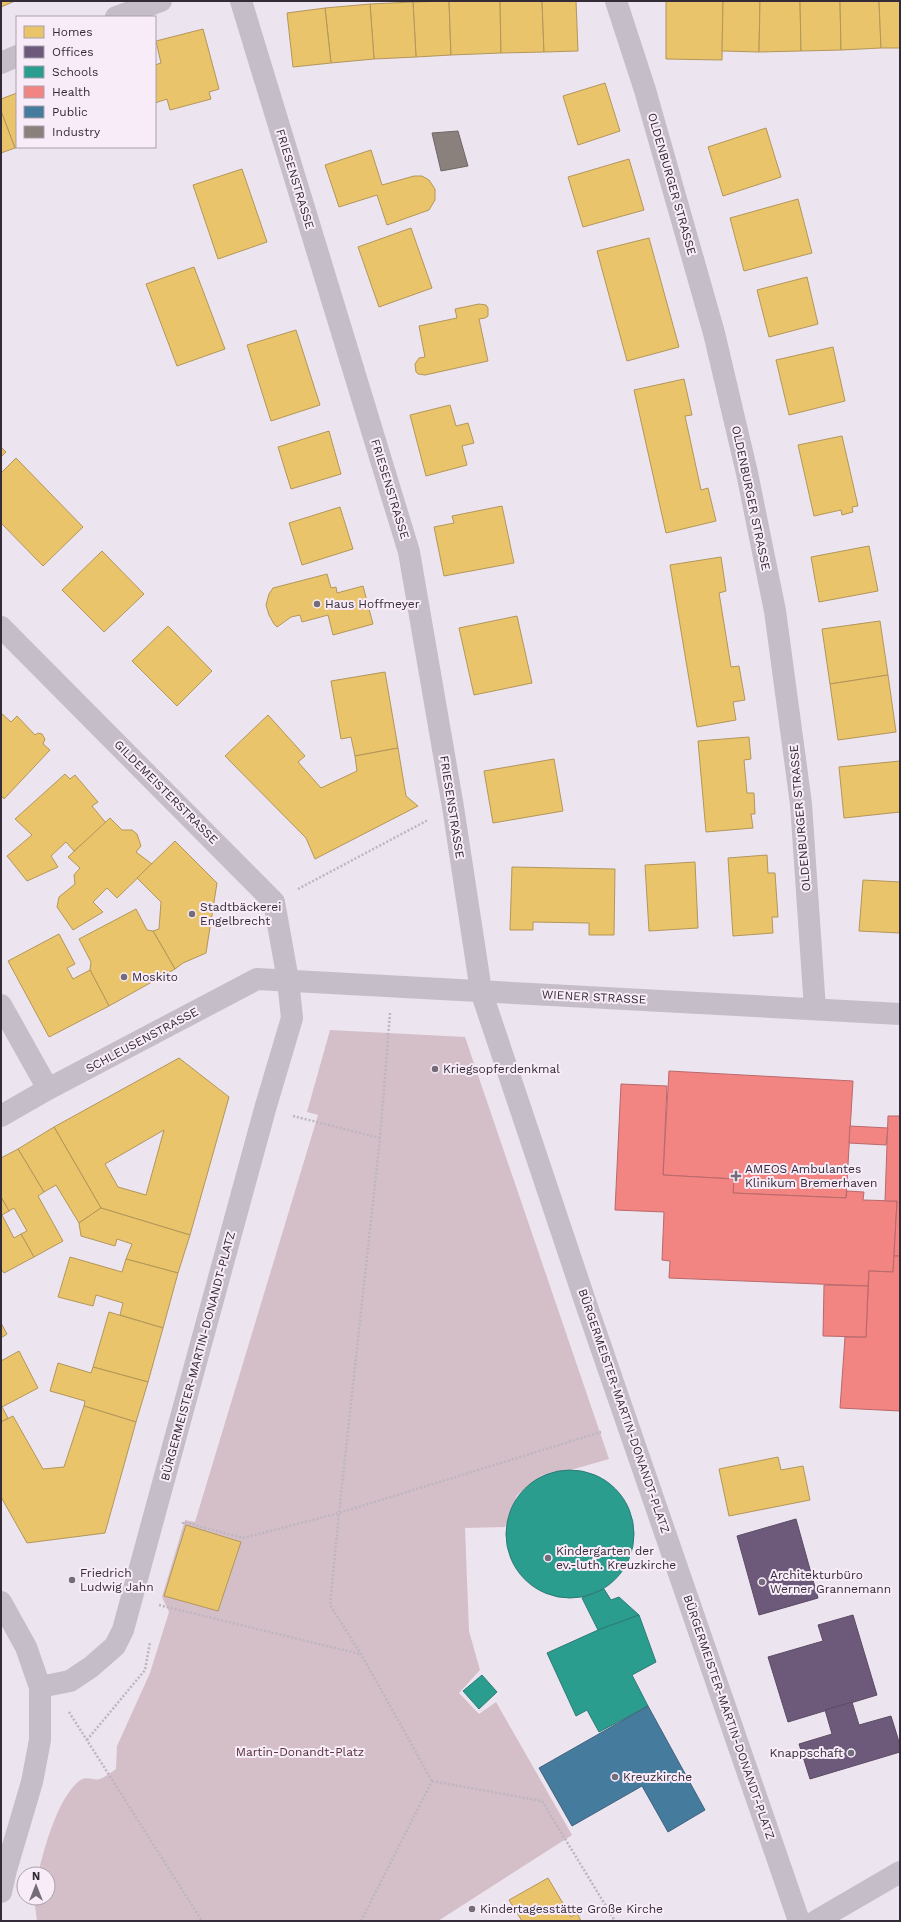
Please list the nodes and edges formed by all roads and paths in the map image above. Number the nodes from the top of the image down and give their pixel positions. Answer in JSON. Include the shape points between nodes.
{"nodes":[{"id":1,"x":161,"y":1,"type":"edge"},
{"id":2,"x":241,"y":1,"type":"edge"},
{"id":3,"x":616,"y":1,"type":"edge"},
{"id":4,"x":119,"y":16,"type":"edge"},
{"id":5,"x":16,"y":56,"type":"edge"},
{"id":6,"x":1,"y":63,"type":"edge"},
{"id":7,"x":1,"y":626,"type":"edge"},
{"id":8,"x":453,"y":807,"type":"junction"},
{"id":9,"x":274,"y":902,"type":"junction"},
{"id":10,"x":288,"y":980,"type":"junction"},
{"id":11,"x":392,"y":986,"type":"junction"},
{"id":12,"x":481,"y":991,"type":"junction"},
{"id":13,"x":1,"y":1005,"type":"edge"},
{"id":14,"x":815,"y":1010,"type":"junction"},
{"id":15,"x":900,"y":1014,"type":"edge"},
{"id":16,"x":48,"y":1089,"type":"junction"},
{"id":17,"x":265,"y":1109,"type":"junction"},
{"id":18,"x":1,"y":1116,"type":"edge"},
{"id":19,"x":380,"y":1138,"type":"junction"},
{"id":20,"x":628,"y":1423,"type":"junction"},
{"id":21,"x":338,"y":1513,"type":"junction"},
{"id":22,"x":181,"y":1530,"type":"dead end"},
{"id":23,"x":159,"y":1597,"type":"dead end"},
{"id":24,"x":1,"y":1602,"type":"edge"},
{"id":25,"x":150,"y":1641,"type":"dead end"},
{"id":26,"x":361,"y":1654,"type":"junction"},
{"id":27,"x":40,"y":1686,"type":"junction"},
{"id":28,"x":87,"y":1740,"type":"junction"},
{"id":29,"x":432,"y":1781,"type":"junction"},
{"id":30,"x":900,"y":1872,"type":"edge"},
{"id":31,"x":1,"y":1892,"type":"edge"},
{"id":32,"x":202,"y":1921,"type":"edge"},
{"id":33,"x":361,"y":1921,"type":"edge"},
{"id":34,"x":615,"y":1921,"type":"edge"},
{"id":35,"x":799,"y":1921,"type":"edge"},
{"id":36,"x":816,"y":1921,"type":"edge"}],
"edges":[{"from":1,"to":4,"type":"street"},
{"from":2,"to":8,"type":"street","name":"FRIESENSTRASSE","via":[[409,552]]},
{"from":3,"to":14,"type":"street","name":"OLDENBURGER STRASSE","via":[[646,90],[714,333],[747,474],[775,611],[801,804]]},
{"from":5,"to":6,"type":"street"},
{"from":7,"to":9,"type":"street","name":"GILDEMEISTERSTRASSE"},
{"from":8,"to":9,"type":"path"},
{"from":8,"to":12,"type":"street","name":"FRIESENSTRASSE"},
{"from":9,"to":10,"type":"street"},
{"from":10,"to":11,"type":"street","name":"WIENER STRASSE"},
{"from":10,"to":16,"type":"street","name":"SCHLEUSENSTRASSE","via":[[257,979]]},
{"from":10,"to":17,"type":"street","name":"BÜRGERMEISTER-MARTIN-DONANDT-PLATZ","via":[[292,1018]]},
{"from":11,"to":12,"type":"street","name":"WIENER STRASSE"},
{"from":11,"to":19,"type":"path"},
{"from":12,"to":14,"type":"street","name":"WIENER STRASSE"},
{"from":12,"to":20,"type":"street","name":"BÜRGERMEISTER-MARTIN-DONANDT-PLATZ"},
{"from":13,"to":16,"type":"street"},
{"from":14,"to":15,"type":"street","name":"WIENER STRASSE"},
{"from":16,"to":18,"type":"street","name":"SCHLEUSENSTRASSE"},
{"from":17,"to":19,"type":"path"},
{"from":17,"to":27,"type":"street","name":"BÜRGERMEISTER-MARTIN-DONANDT-PLATZ","via":[[123,1630],[115,1646],[91,1667],[70,1681]]},
{"from":19,"to":21,"type":"path"},
{"from":20,"to":21,"type":"path"},
{"from":20,"to":35,"type":"street","name":"BÜRGERMEISTER-MARTIN-DONANDT-PLATZ"},
{"from":21,"to":22,"type":"path","via":[[243,1538],[183,1522]]},
{"from":21,"to":26,"type":"path","via":[[330,1605]]},
{"from":23,"to":26,"type":"path","via":[[156,1605]]},
{"from":24,"to":27,"type":"street","via":[[26,1647]]},
{"from":25,"to":28,"type":"path","via":[[145,1670]]},
{"from":26,"to":29,"type":"path"},
{"from":27,"to":28,"type":"path","via":[[66,1709]]},
{"from":27,"to":31,"type":"street","via":[[40,1740],[32,1782]]},
{"from":28,"to":32,"type":"path"},
{"from":29,"to":33,"type":"path"},
{"from":29,"to":34,"type":"path","via":[[542,1801]]},
{"from":30,"to":36,"type":"street"}]}
